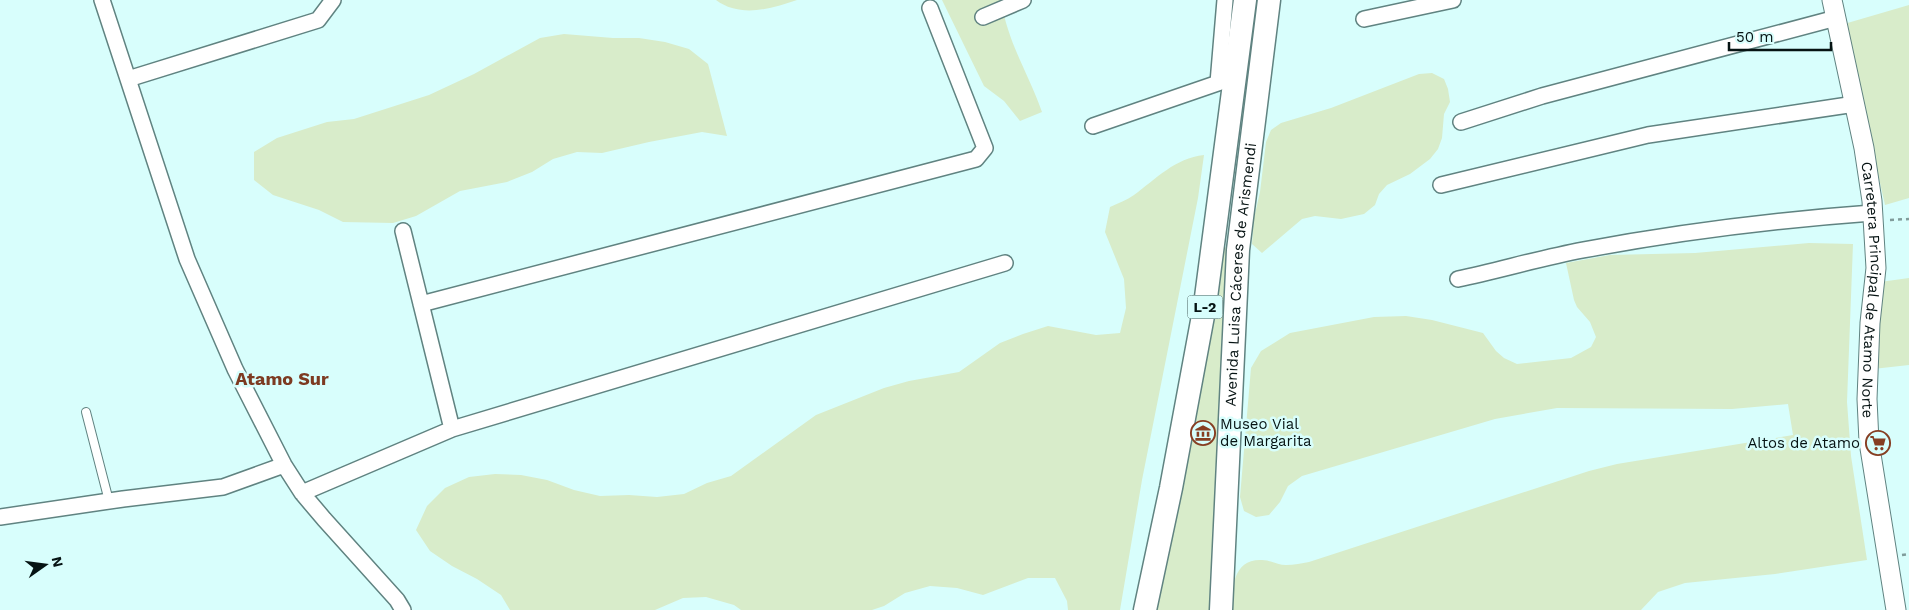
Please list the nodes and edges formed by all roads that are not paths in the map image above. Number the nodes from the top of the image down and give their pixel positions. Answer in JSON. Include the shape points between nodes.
{"nodes":[{"id":1,"x":102,"y":0,"type":"edge"},
{"id":2,"x":333,"y":0,"type":"edge"},
{"id":3,"x":1023,"y":0,"type":"edge"},
{"id":4,"x":1225,"y":0,"type":"edge"},
{"id":5,"x":1244,"y":0,"type":"edge"},
{"id":6,"x":1269,"y":0,"type":"edge"},
{"id":7,"x":1453,"y":0,"type":"edge"},
{"id":8,"x":930,"y":8,"type":"dead end"},
{"id":9,"x":1834,"y":9,"type":"edge"},
{"id":10,"x":983,"y":16,"type":"dead end"},
{"id":11,"x":1364,"y":19,"type":"dead end"},
{"id":12,"x":128,"y":79,"type":"junction"},
{"id":13,"x":1854,"y":104,"type":"junction"},
{"id":14,"x":1461,"y":122,"type":"dead end"},
{"id":15,"x":1093,"y":126,"type":"dead end"},
{"id":16,"x":1441,"y":185,"type":"dead end"},
{"id":17,"x":1873,"y":217,"type":"junction"},
{"id":18,"x":403,"y":231,"type":"dead end"},
{"id":19,"x":1005,"y":263,"type":"dead end"},
{"id":20,"x":1458,"y":279,"type":"dead end"},
{"id":21,"x":421,"y":304,"type":"junction"},
{"id":22,"x":86,"y":412,"type":"dead end"},
{"id":23,"x":452,"y":429,"type":"junction"},
{"id":24,"x":284,"y":466,"type":"junction"},
{"id":25,"x":302,"y":493,"type":"junction"},
{"id":26,"x":109,"y":501,"type":"junction"},
{"id":27,"x":0,"y":517,"type":"edge"},
{"id":28,"x":403,"y":610,"type":"edge"},
{"id":29,"x":1145,"y":610,"type":"edge"},
{"id":30,"x":1221,"y":610,"type":"edge"},
{"id":31,"x":1896,"y":610,"type":"edge"}],
"edges":[{"from":1,"to":12,"type":"street"},
{"from":2,"to":12,"type":"street","via":[[318,20]]},
{"from":3,"to":10,"type":"street"},
{"from":4,"to":15,"type":"street","via":[[1218,83]]},
{"from":5,"to":29,"type":"main road","name":"Avenida Luisa Cáceres de Arismendi","number":"L-2","via":[[1206,305]]},
{"from":6,"to":30,"type":"main road","name":"Avenida Luisa Cáceres de Arismendi","number":"L-2","via":[[1238,250]]},
{"from":7,"to":11,"type":"street"},
{"from":8,"to":21,"type":"street","via":[[985,148],[976,159]]},
{"from":9,"to":13,"type":"street","name":"Carretera Principal de Atamo Norte"},
{"from":9,"to":14,"type":"street"},
{"from":12,"to":24,"type":"street","via":[[187,259],[235,369]]},
{"from":13,"to":16,"type":"street","via":[[1648,135]]},
{"from":13,"to":17,"type":"street","name":"Carretera Principal de Atamo Norte","via":[[1864,148]]},
{"from":17,"to":20,"type":"street","via":[[1816,217],[1683,234],[1582,251]]},
{"from":17,"to":31,"type":"street","name":"Carretera Principal de Atamo Norte","via":[[1876,268],[1870,323],[1869,442]]},
{"from":18,"to":21,"type":"street"},
{"from":19,"to":23,"type":"street"},
{"from":21,"to":23,"type":"street"},
{"from":22,"to":26,"type":"lane"},
{"from":23,"to":25,"type":"street"},
{"from":24,"to":25,"type":"street"},
{"from":24,"to":26,"type":"street","via":[[224,487]]},
{"from":25,"to":28,"type":"street"},
{"from":26,"to":27,"type":"street"}]}
